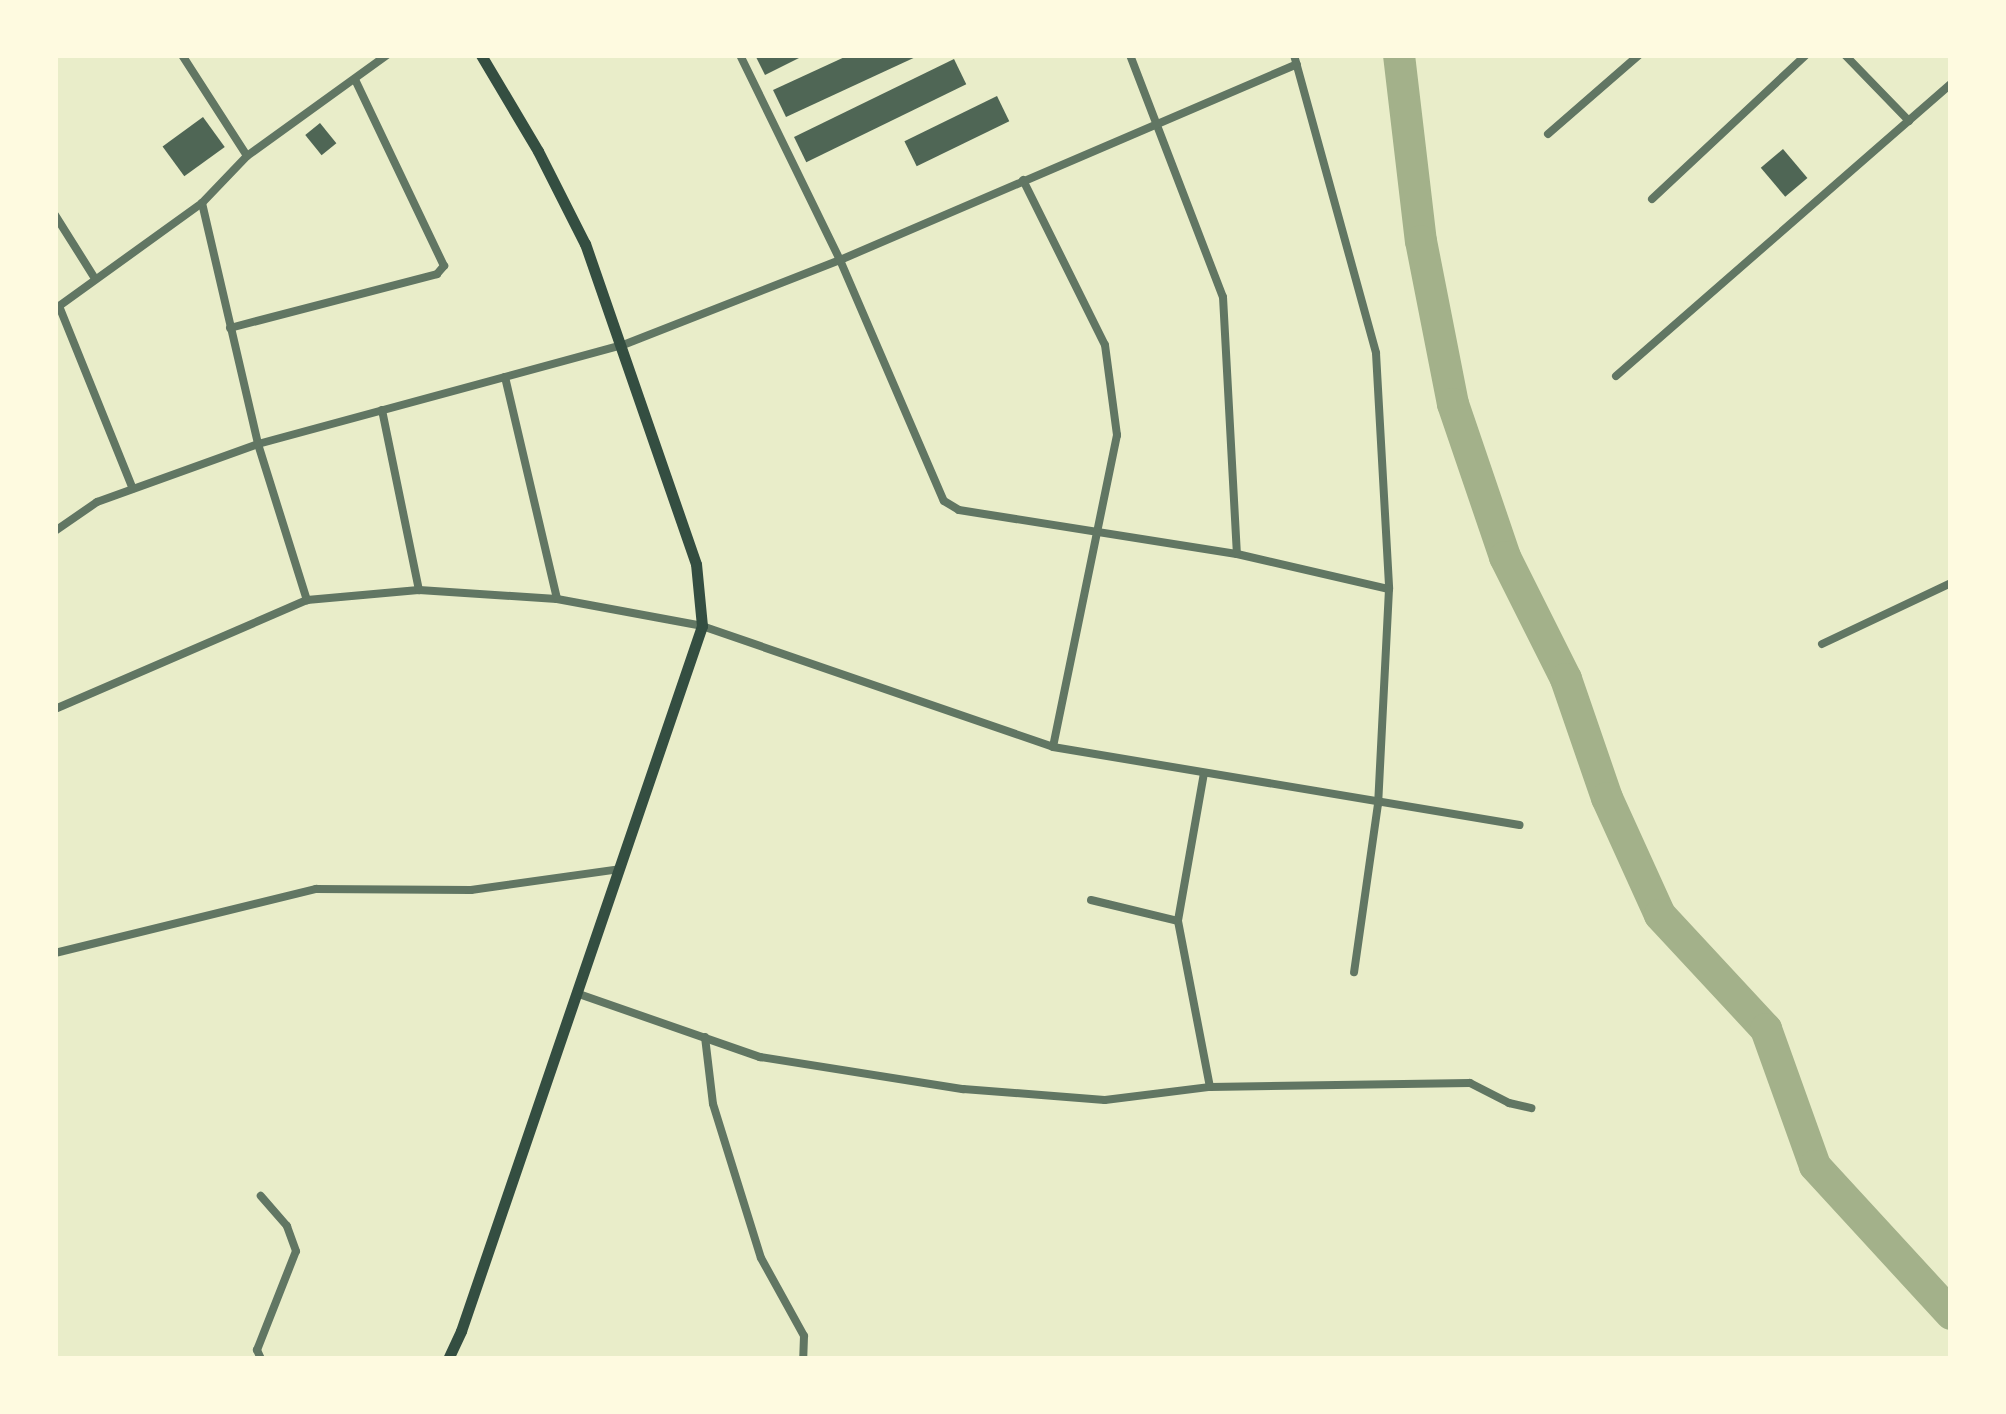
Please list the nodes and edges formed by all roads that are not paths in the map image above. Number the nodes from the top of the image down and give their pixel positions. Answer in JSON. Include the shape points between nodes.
{"nodes":[{"id":1,"x":182,"y":55,"type":"edge"},
{"id":2,"x":386,"y":55,"type":"edge"},
{"id":3,"x":481,"y":55,"type":"edge"},
{"id":4,"x":740,"y":55,"type":"edge"},
{"id":5,"x":1130,"y":55,"type":"edge"},
{"id":6,"x":1639,"y":55,"type":"edge"},
{"id":7,"x":1806,"y":55,"type":"edge"},
{"id":8,"x":1845,"y":55,"type":"edge"},
{"id":9,"x":1296,"y":60,"type":"edge"},
{"id":10,"x":355,"y":80,"type":"junction"},
{"id":11,"x":1951,"y":84,"type":"edge"},
{"id":12,"x":1908,"y":121,"type":"junction"},
{"id":13,"x":1155,"y":122,"type":"junction"},
{"id":14,"x":1548,"y":134,"type":"dead end"},
{"id":15,"x":247,"y":156,"type":"junction"},
{"id":16,"x":1023,"y":180,"type":"junction"},
{"id":17,"x":1652,"y":199,"type":"dead end"},
{"id":18,"x":202,"y":203,"type":"junction"},
{"id":19,"x":55,"y":216,"type":"edge"},
{"id":20,"x":840,"y":260,"type":"junction"},
{"id":21,"x":94,"y":277,"type":"junction"},
{"id":22,"x":57,"y":307,"type":"edge"},
{"id":23,"x":230,"y":328,"type":"junction"},
{"id":24,"x":622,"y":345,"type":"junction"},
{"id":25,"x":1616,"y":376,"type":"dead end"},
{"id":26,"x":505,"y":377,"type":"junction"},
{"id":27,"x":382,"y":410,"type":"junction"},
{"id":28,"x":258,"y":444,"type":"junction"},
{"id":29,"x":133,"y":489,"type":"junction"},
{"id":30,"x":55,"y":531,"type":"edge"},
{"id":31,"x":1099,"y":534,"type":"junction"},
{"id":32,"x":1237,"y":554,"type":"junction"},
{"id":33,"x":1951,"y":582,"type":"edge"},
{"id":34,"x":1389,"y":589,"type":"junction"},
{"id":35,"x":419,"y":590,"type":"junction"},
{"id":36,"x":557,"y":599,"type":"junction"},
{"id":37,"x":307,"y":600,"type":"junction"},
{"id":38,"x":702,"y":626,"type":"junction"},
{"id":39,"x":1822,"y":644,"type":"dead end"},
{"id":40,"x":55,"y":697,"type":"edge"},
{"id":41,"x":57,"y":709,"type":"edge"},
{"id":42,"x":1053,"y":747,"type":"junction"},
{"id":43,"x":1204,"y":774,"type":"junction"},
{"id":44,"x":1378,"y":804,"type":"junction"},
{"id":45,"x":1520,"y":826,"type":"dead end"},
{"id":46,"x":620,"y":869,"type":"junction"},
{"id":47,"x":1090,"y":900,"type":"dead end"},
{"id":48,"x":1178,"y":921,"type":"junction"},
{"id":49,"x":55,"y":954,"type":"edge"},
{"id":50,"x":1354,"y":972,"type":"dead end"},
{"id":51,"x":576,"y":993,"type":"junction"},
{"id":52,"x":705,"y":1037,"type":"junction"},
{"id":53,"x":1210,"y":1087,"type":"junction"},
{"id":54,"x":1531,"y":1108,"type":"dead end"},
{"id":55,"x":261,"y":1196,"type":"dead end"},
{"id":56,"x":260,"y":1359,"type":"edge"},
{"id":57,"x":448,"y":1359,"type":"edge"},
{"id":58,"x":803,"y":1359,"type":"edge"}],
"edges":[{"from":1,"to":15,"type":"street"},
{"from":2,"to":10,"type":"street"},
{"from":3,"to":24,"type":"main road","via":[[586,244]]},
{"from":4,"to":20,"type":"street"},
{"from":5,"to":13,"type":"street"},
{"from":6,"to":14,"type":"street"},
{"from":7,"to":17,"type":"street"},
{"from":8,"to":12,"type":"street"},
{"from":9,"to":13,"type":"street"},
{"from":9,"to":34,"type":"street","via":[[1376,354]]},
{"from":10,"to":15,"type":"street"},
{"from":10,"to":23,"type":"street","via":[[444,266],[438,274]]},
{"from":11,"to":12,"type":"street"},
{"from":12,"to":25,"type":"street"},
{"from":13,"to":16,"type":"street"},
{"from":13,"to":32,"type":"street","via":[[1223,297]]},
{"from":15,"to":18,"type":"street"},
{"from":16,"to":20,"type":"street"},
{"from":16,"to":31,"type":"street","via":[[1105,345],[1117,434]]},
{"from":18,"to":21,"type":"street"},
{"from":18,"to":23,"type":"street"},
{"from":19,"to":21,"type":"street"},
{"from":20,"to":24,"type":"street"},
{"from":20,"to":31,"type":"street","via":[[944,501],[959,510]]},
{"from":21,"to":22,"type":"street"},
{"from":22,"to":29,"type":"street"},
{"from":23,"to":28,"type":"street"},
{"from":24,"to":26,"type":"street"},
{"from":24,"to":38,"type":"main road","via":[[696,564]]},
{"from":26,"to":27,"type":"street"},
{"from":26,"to":36,"type":"street"},
{"from":27,"to":28,"type":"street"},
{"from":27,"to":35,"type":"street"},
{"from":28,"to":29,"type":"street"},
{"from":28,"to":37,"type":"street"},
{"from":29,"to":30,"type":"street","via":[[97,502]]},
{"from":31,"to":32,"type":"street"},
{"from":31,"to":42,"type":"street"},
{"from":32,"to":34,"type":"street"},
{"from":33,"to":39,"type":"street"},
{"from":34,"to":44,"type":"street"},
{"from":35,"to":36,"type":"street"},
{"from":35,"to":37,"type":"street"},
{"from":36,"to":38,"type":"street"},
{"from":37,"to":41,"type":"street"},
{"from":38,"to":42,"type":"street"},
{"from":38,"to":46,"type":"main road"},
{"from":40,"to":41,"type":"street"},
{"from":42,"to":43,"type":"street"},
{"from":43,"to":44,"type":"street"},
{"from":43,"to":48,"type":"street"},
{"from":44,"to":45,"type":"street"},
{"from":44,"to":50,"type":"street"},
{"from":46,"to":49,"type":"street","via":[[471,890],[316,889]]},
{"from":46,"to":51,"type":"main road"},
{"from":47,"to":48,"type":"street"},
{"from":48,"to":53,"type":"street"},
{"from":51,"to":52,"type":"street"},
{"from":51,"to":57,"type":"main road"},
{"from":52,"to":53,"type":"street","via":[[760,1057],[963,1089],[1105,1100]]},
{"from":52,"to":58,"type":"street","via":[[713,1104],[761,1258],[804,1336]]},
{"from":53,"to":54,"type":"street","via":[[1470,1083]]},
{"from":55,"to":56,"type":"street","via":[[287,1226],[296,1251],[257,1350]]}]}
